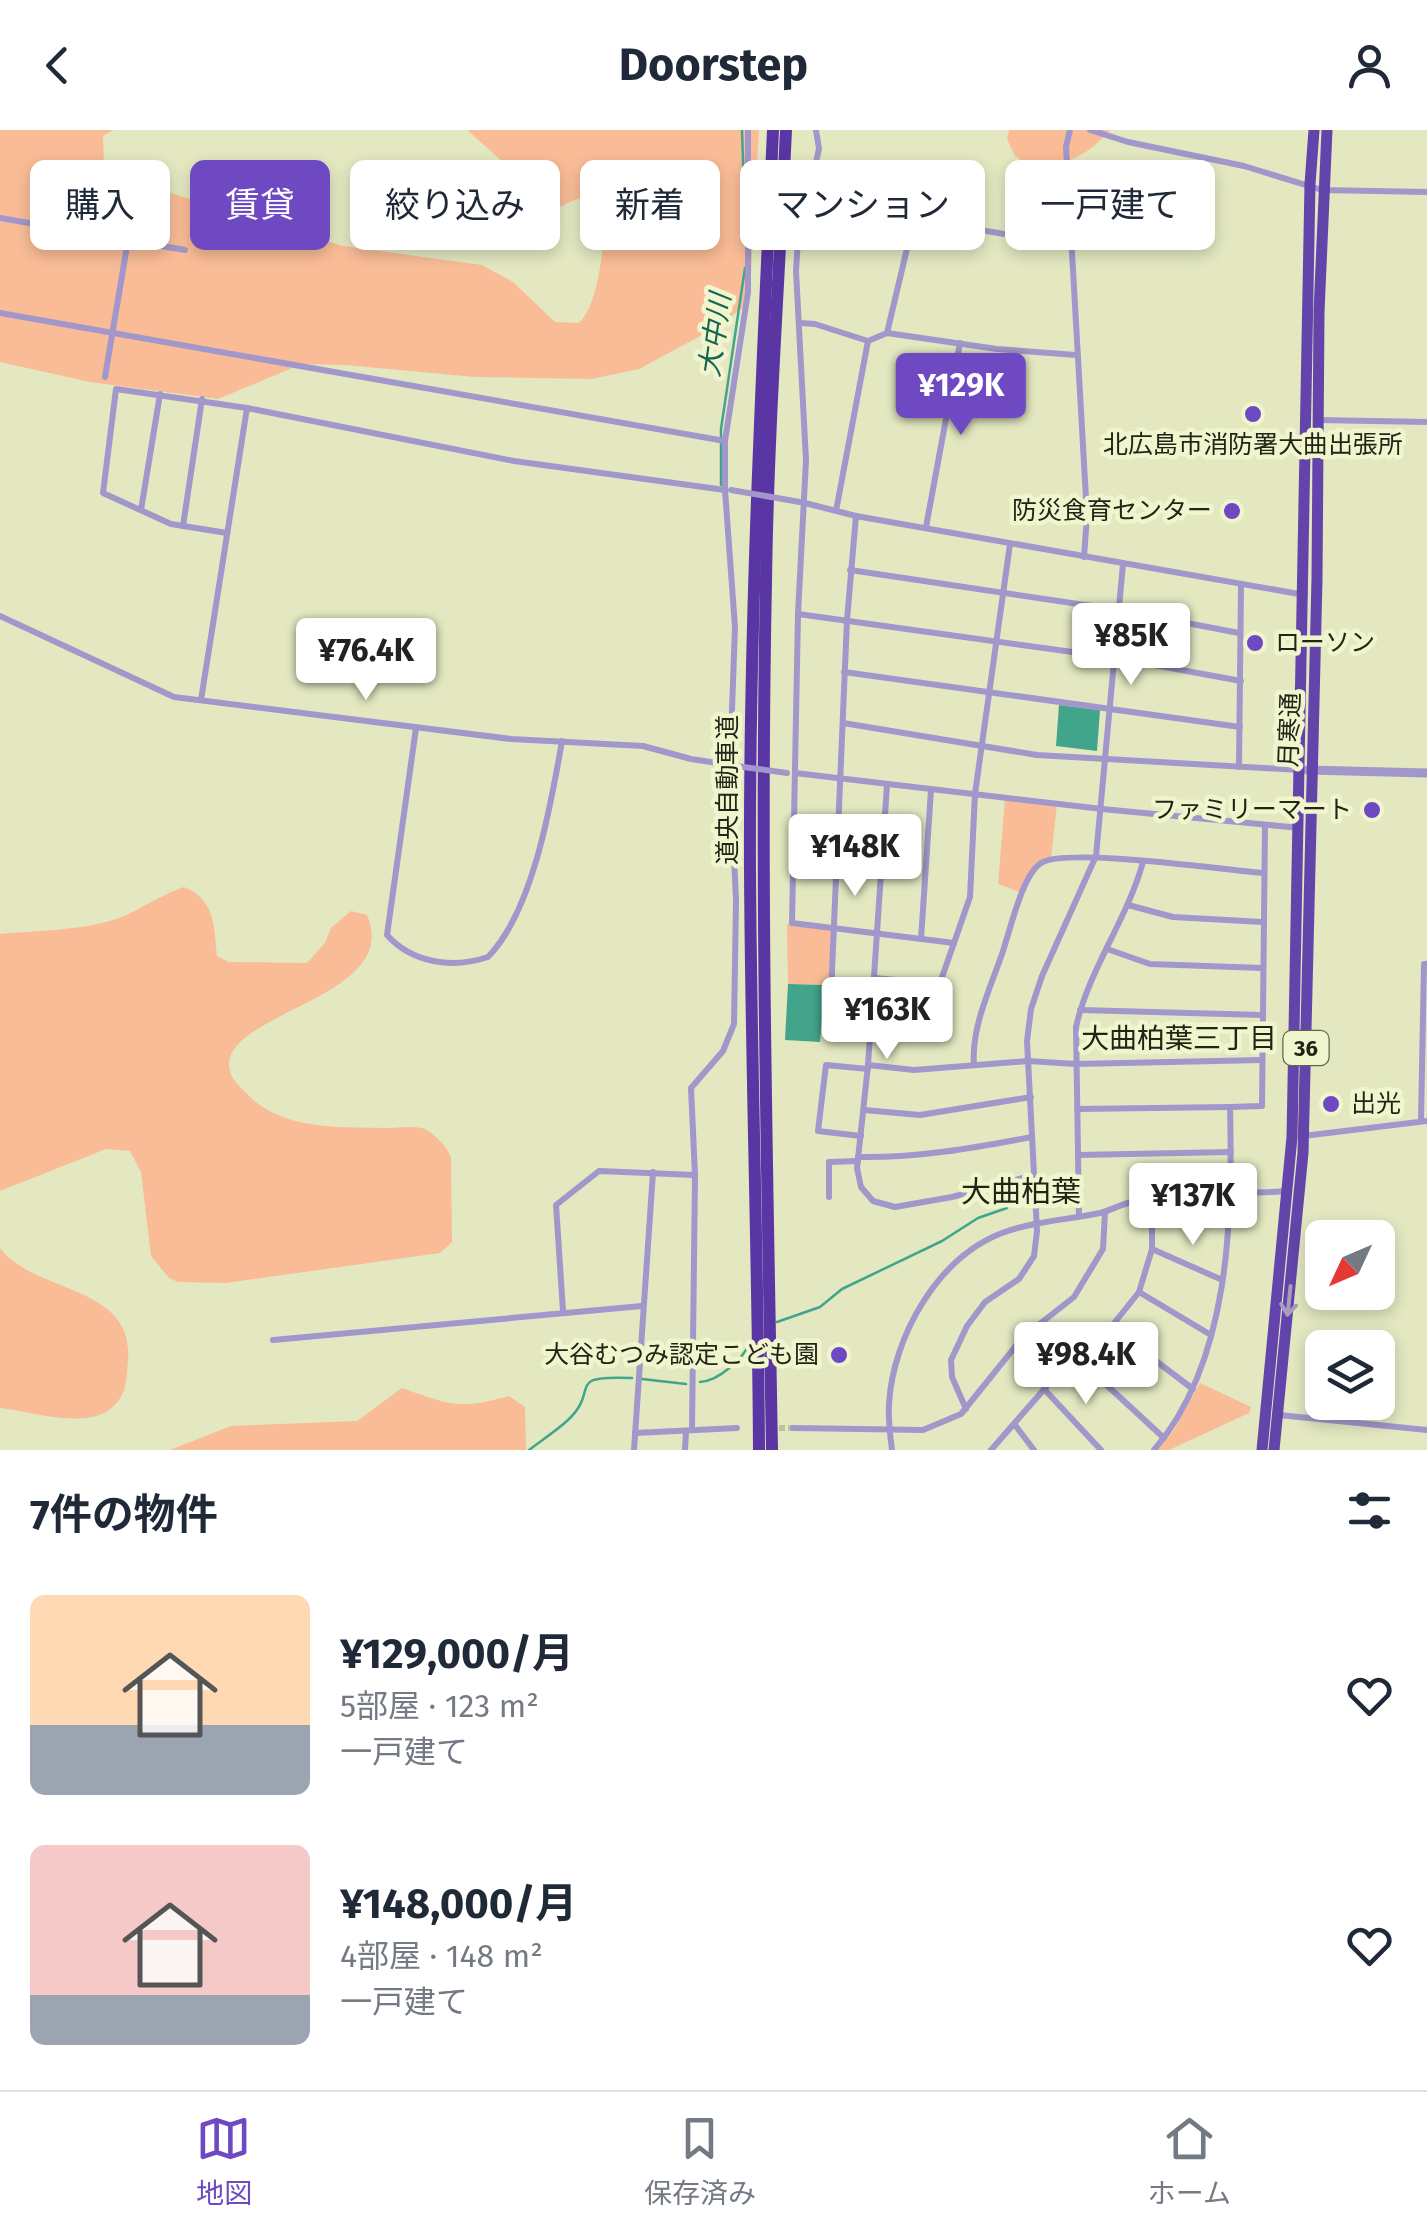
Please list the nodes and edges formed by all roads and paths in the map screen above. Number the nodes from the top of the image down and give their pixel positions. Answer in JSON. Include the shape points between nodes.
{"nodes":[{"id":1,"x":748,"y":130,"type":"edge"},
{"id":2,"x":773,"y":130,"type":"edge"},
{"id":3,"x":786,"y":130,"type":"edge"},
{"id":4,"x":816,"y":130,"type":"edge"},
{"id":5,"x":1070,"y":130,"type":"edge"},
{"id":6,"x":1090,"y":130,"type":"edge"},
{"id":7,"x":1314,"y":130,"type":"edge"},
{"id":8,"x":1326,"y":130,"type":"edge"},
{"id":9,"x":1067,"y":160,"type":"edge"},
{"id":10,"x":1316,"y":187,"type":"junction"},
{"id":11,"x":1427,"y":192,"type":"edge"},
{"id":12,"x":0,"y":218,"type":"edge"},
{"id":13,"x":30,"y":223,"type":"edge"},
{"id":14,"x":1005,"y":234,"type":"edge"},
{"id":15,"x":170,"y":247,"type":"edge"},
{"id":16,"x":126,"y":250,"type":"edge"},
{"id":17,"x":185,"y":250,"type":"dead end"},
{"id":18,"x":1071,"y":250,"type":"edge"},
{"id":19,"x":0,"y":314,"type":"edge"},
{"id":20,"x":800,"y":323,"type":"junction"},
{"id":21,"x":113,"y":333,"type":"junction"},
{"id":22,"x":887,"y":333,"type":"junction"},
{"id":23,"x":868,"y":341,"type":"junction"},
{"id":24,"x":960,"y":344,"type":"junction"},
{"id":25,"x":1076,"y":355,"type":"junction"},
{"id":26,"x":105,"y":377,"type":"dead end"},
{"id":27,"x":160,"y":394,"type":"junction"},
{"id":28,"x":202,"y":400,"type":"junction"},
{"id":29,"x":247,"y":408,"type":"junction"},
{"id":30,"x":1312,"y":420,"type":"junction"},
{"id":31,"x":1427,"y":422,"type":"edge"},
{"id":32,"x":726,"y":441,"type":"junction"},
{"id":33,"x":728,"y":490,"type":"junction"},
{"id":34,"x":803,"y":503,"type":"junction"},
{"id":35,"x":141,"y":510,"type":"junction"},
{"id":36,"x":836,"y":511,"type":"junction"},
{"id":37,"x":856,"y":516,"type":"junction"},
{"id":38,"x":184,"y":526,"type":"junction"},
{"id":39,"x":926,"y":527,"type":"junction"},
{"id":40,"x":226,"y":533,"type":"junction"},
{"id":41,"x":1010,"y":544,"type":"junction"},
{"id":42,"x":1084,"y":557,"type":"junction"},
{"id":43,"x":1123,"y":564,"type":"junction"},
{"id":44,"x":850,"y":570,"type":"junction"},
{"id":45,"x":1241,"y":586,"type":"junction"},
{"id":46,"x":1002,"y":595,"type":"junction"},
{"id":47,"x":1310,"y":596,"type":"junction"},
{"id":48,"x":1118,"y":610,"type":"junction"},
{"id":49,"x":798,"y":614,"type":"junction"},
{"id":50,"x":0,"y":616,"type":"edge"},
{"id":51,"x":846,"y":620,"type":"junction"},
{"id":52,"x":1239,"y":634,"type":"junction"},
{"id":53,"x":995,"y":643,"type":"junction"},
{"id":54,"x":1116,"y":658,"type":"junction"},
{"id":55,"x":844,"y":672,"type":"junction"},
{"id":56,"x":1241,"y":681,"type":"junction"},
{"id":57,"x":988,"y":690,"type":"junction"},
{"id":58,"x":202,"y":700,"type":"junction"},
{"id":59,"x":1111,"y":706,"type":"junction"},
{"id":60,"x":843,"y":723,"type":"junction"},
{"id":61,"x":1240,"y":726,"type":"junction"},
{"id":62,"x":416,"y":728,"type":"junction"},
{"id":63,"x":562,"y":741,"type":"junction"},
{"id":64,"x":981,"y":746,"type":"junction"},
{"id":65,"x":1106,"y":761,"type":"junction"},
{"id":66,"x":733,"y":765,"type":"junction"},
{"id":67,"x":1239,"y":766,"type":"junction"},
{"id":68,"x":1305,"y":770,"type":"junction"},
{"id":69,"x":1427,"y":772,"type":"edge"},
{"id":70,"x":791,"y":773,"type":"junction"},
{"id":71,"x":842,"y":777,"type":"junction"},
{"id":72,"x":886,"y":785,"type":"junction"},
{"id":73,"x":931,"y":790,"type":"junction"},
{"id":74,"x":975,"y":794,"type":"junction"},
{"id":75,"x":1102,"y":810,"type":"junction"},
{"id":76,"x":1265,"y":824,"type":"junction"},
{"id":77,"x":1305,"y":829,"type":"junction"},
{"id":78,"x":1096,"y":856,"type":"junction"},
{"id":79,"x":1143,"y":862,"type":"junction"},
{"id":80,"x":1264,"y":873,"type":"junction"},
{"id":81,"x":1128,"y":906,"type":"junction"},
{"id":82,"x":1262,"y":922,"type":"junction"},
{"id":83,"x":835,"y":929,"type":"junction"},
{"id":84,"x":877,"y":933,"type":"junction"},
{"id":85,"x":920,"y":939,"type":"junction"},
{"id":86,"x":954,"y":943,"type":"junction"},
{"id":87,"x":1107,"y":948,"type":"junction"},
{"id":88,"x":1427,"y":964,"type":"edge"},
{"id":89,"x":1262,"y":968,"type":"junction"},
{"id":90,"x":874,"y":978,"type":"junction"},
{"id":91,"x":940,"y":984,"type":"junction"},
{"id":92,"x":1080,"y":1010,"type":"junction"},
{"id":93,"x":1262,"y":1015,"type":"junction"},
{"id":94,"x":871,"y":1023,"type":"junction"},
{"id":95,"x":1262,"y":1060,"type":"junction"},
{"id":96,"x":1028,"y":1061,"type":"junction"},
{"id":97,"x":1076,"y":1064,"type":"junction"},
{"id":98,"x":974,"y":1065,"type":"junction"},
{"id":99,"x":868,"y":1067,"type":"junction"},
{"id":100,"x":1030,"y":1097,"type":"junction"},
{"id":101,"x":1230,"y":1107,"type":"junction"},
{"id":102,"x":864,"y":1110,"type":"junction"},
{"id":103,"x":1077,"y":1110,"type":"junction"},
{"id":104,"x":1424,"y":1121,"type":"edge"},
{"id":105,"x":860,"y":1136,"type":"junction"},
{"id":106,"x":1032,"y":1137,"type":"junction"},
{"id":107,"x":1298,"y":1137,"type":"junction"},
{"id":108,"x":1231,"y":1152,"type":"junction"},
{"id":109,"x":1078,"y":1155,"type":"junction"},
{"id":110,"x":858,"y":1159,"type":"junction"},
{"id":111,"x":654,"y":1172,"type":"junction"},
{"id":112,"x":695,"y":1174,"type":"junction"},
{"id":113,"x":1034,"y":1175,"type":"junction"},
{"id":114,"x":1294,"y":1191,"type":"junction"},
{"id":115,"x":1232,"y":1195,"type":"junction"},
{"id":116,"x":830,"y":1197,"type":"dead end"},
{"id":117,"x":1152,"y":1200,"type":"junction"},
{"id":118,"x":1104,"y":1212,"type":"junction"},
{"id":119,"x":1079,"y":1216,"type":"junction"},
{"id":120,"x":1036,"y":1222,"type":"junction"},
{"id":121,"x":1152,"y":1249,"type":"junction"},
{"id":122,"x":1220,"y":1279,"type":"junction"},
{"id":123,"x":1139,"y":1292,"type":"junction"},
{"id":124,"x":642,"y":1306,"type":"junction"},
{"id":125,"x":563,"y":1311,"type":"junction"},
{"id":126,"x":1112,"y":1328,"type":"junction"},
{"id":127,"x":1211,"y":1335,"type":"junction"},
{"id":128,"x":273,"y":1340,"type":"dead end"},
{"id":129,"x":1074,"y":1356,"type":"junction"},
{"id":130,"x":1044,"y":1390,"type":"junction"},
{"id":131,"x":1193,"y":1390,"type":"junction"},
{"id":132,"x":966,"y":1408,"type":"junction"},
{"id":133,"x":1271,"y":1414,"type":"junction"},
{"id":134,"x":1015,"y":1425,"type":"junction"},
{"id":135,"x":737,"y":1428,"type":"dead end"},
{"id":136,"x":794,"y":1428,"type":"tunnel mouth"},
{"id":137,"x":689,"y":1430,"type":"junction"},
{"id":138,"x":1427,"y":1430,"type":"edge"},
{"id":139,"x":890,"y":1432,"type":"junction"},
{"id":140,"x":635,"y":1434,"type":"junction"},
{"id":141,"x":1164,"y":1438,"type":"junction"},
{"id":142,"x":634,"y":1450,"type":"edge"},
{"id":143,"x":685,"y":1450,"type":"edge"},
{"id":144,"x":759,"y":1450,"type":"edge"},
{"id":145,"x":772,"y":1450,"type":"edge"},
{"id":146,"x":892,"y":1450,"type":"edge"},
{"id":147,"x":990,"y":1450,"type":"edge"},
{"id":148,"x":1034,"y":1450,"type":"edge"},
{"id":149,"x":1100,"y":1450,"type":"edge"},
{"id":150,"x":1154,"y":1450,"type":"edge"},
{"id":151,"x":1262,"y":1450,"type":"edge"},
{"id":152,"x":1274,"y":1450,"type":"edge"}],
"edges":[{"from":1,"to":32,"type":"street","via":[[749,278]]},
{"from":2,"to":144,"type":"highway","name":"道央自動車道","via":[[752,635]]},
{"from":3,"to":145,"type":"highway","name":"道央自動車道","via":[[764,653]]},
{"from":4,"to":20,"type":"street","via":[[819,148],[798,238]]},
{"from":5,"to":9,"type":"street"},
{"from":6,"to":10,"type":"street"},
{"from":7,"to":10,"type":"highway","name":"月寒通","number":"36"},
{"from":8,"to":10,"type":"highway","name":"月寒通","number":"36"},
{"from":10,"to":11,"type":"street"},
{"from":10,"to":30,"type":"highway","name":"月寒通","number":"36"},
{"from":12,"to":13,"type":"street"},
{"from":14,"to":22,"type":"street","via":[[914,220]]},
{"from":15,"to":17,"type":"street"},
{"from":16,"to":21,"type":"street"},
{"from":18,"to":25,"type":"street"},
{"from":19,"to":21,"type":"street"},
{"from":20,"to":23,"type":"street"},
{"from":20,"to":34,"type":"street"},
{"from":21,"to":26,"type":"street"},
{"from":21,"to":32,"type":"street"},
{"from":22,"to":23,"type":"street"},
{"from":22,"to":24,"type":"street"},
{"from":23,"to":36,"type":"street"},
{"from":24,"to":25,"type":"street"},
{"from":24,"to":39,"type":"street"},
{"from":25,"to":42,"type":"street"},
{"from":27,"to":28,"type":"street"},
{"from":27,"to":35,"type":"street"},
{"from":27,"to":35,"type":"street","via":[[116,389],[102,493]]},
{"from":28,"to":29,"type":"street"},
{"from":28,"to":38,"type":"street"},
{"from":29,"to":33,"type":"street","via":[[514,460]]},
{"from":29,"to":40,"type":"street"},
{"from":30,"to":31,"type":"street"},
{"from":30,"to":47,"type":"highway","name":"月寒通","number":"36"},
{"from":32,"to":33,"type":"street"},
{"from":33,"to":34,"type":"street","bridge":true},
{"from":33,"to":66,"type":"street"},
{"from":34,"to":36,"type":"street"},
{"from":34,"to":49,"type":"street"},
{"from":35,"to":38,"type":"street"},
{"from":36,"to":37,"type":"street"},
{"from":37,"to":39,"type":"street"},
{"from":37,"to":44,"type":"street"},
{"from":38,"to":40,"type":"street"},
{"from":39,"to":41,"type":"street"},
{"from":40,"to":58,"type":"street"},
{"from":41,"to":42,"type":"street"},
{"from":41,"to":46,"type":"street"},
{"from":42,"to":43,"type":"street"},
{"from":43,"to":45,"type":"street"},
{"from":43,"to":48,"type":"street"},
{"from":44,"to":46,"type":"street"},
{"from":44,"to":51,"type":"street"},
{"from":45,"to":47,"type":"street"},
{"from":45,"to":52,"type":"street"},
{"from":46,"to":48,"type":"street"},
{"from":46,"to":53,"type":"street"},
{"from":47,"to":68,"type":"highway","name":"月寒通","number":"36"},
{"from":48,"to":52,"type":"street"},
{"from":48,"to":54,"type":"street"},
{"from":49,"to":51,"type":"street"},
{"from":49,"to":70,"type":"street"},
{"from":50,"to":58,"type":"street","via":[[174,697]]},
{"from":51,"to":53,"type":"street"},
{"from":51,"to":55,"type":"street"},
{"from":52,"to":56,"type":"street"},
{"from":53,"to":54,"type":"street"},
{"from":53,"to":57,"type":"street"},
{"from":54,"to":56,"type":"street"},
{"from":54,"to":59,"type":"street"},
{"from":55,"to":57,"type":"street"},
{"from":55,"to":60,"type":"street"},
{"from":56,"to":61,"type":"street"},
{"from":57,"to":59,"type":"street"},
{"from":57,"to":64,"type":"street"},
{"from":58,"to":62,"type":"street"},
{"from":59,"to":61,"type":"street"},
{"from":59,"to":65,"type":"street"},
{"from":60,"to":64,"type":"street"},
{"from":60,"to":71,"type":"street"},
{"from":61,"to":67,"type":"street"},
{"from":62,"to":63,"type":"street"},
{"from":62,"to":63,"type":"street","via":[[387,935],[406,953],[443,964],[488,957],[512,925],[547,822]]},
{"from":63,"to":66,"type":"street","via":[[643,746]]},
{"from":64,"to":65,"type":"street"},
{"from":64,"to":74,"type":"street"},
{"from":65,"to":67,"type":"street"},
{"from":65,"to":75,"type":"street"},
{"from":66,"to":70,"type":"street","bridge":true},
{"from":66,"to":112,"type":"street","via":[[734,1024],[724,1052],[690,1088]]},
{"from":67,"to":68,"type":"street"},
{"from":68,"to":69,"type":"street"},
{"from":68,"to":77,"type":"highway","name":"月寒通","number":"36"},
{"from":70,"to":71,"type":"street"},
{"from":70,"to":83,"type":"street","via":[[792,923]]},
{"from":71,"to":72,"type":"street"},
{"from":71,"to":83,"type":"street"},
{"from":72,"to":73,"type":"street"},
{"from":72,"to":84,"type":"street"},
{"from":73,"to":74,"type":"street"},
{"from":73,"to":85,"type":"street"},
{"from":74,"to":75,"type":"street"},
{"from":74,"to":86,"type":"street","via":[[970,897]]},
{"from":75,"to":76,"type":"street"},
{"from":75,"to":78,"type":"street"},
{"from":76,"to":77,"type":"street"},
{"from":76,"to":80,"type":"street"},
{"from":77,"to":107,"type":"highway","name":"月寒通","number":"36"},
{"from":78,"to":79,"type":"street"},
{"from":78,"to":96,"type":"street","via":[[1036,992]]},
{"from":78,"to":98,"type":"street","via":[[1062,856],[1041,863],[1028,878],[972,1044]]},
{"from":79,"to":80,"type":"street"},
{"from":79,"to":81,"type":"street"},
{"from":80,"to":82,"type":"street"},
{"from":81,"to":82,"type":"street","via":[[1173,917]]},
{"from":81,"to":87,"type":"street"},
{"from":82,"to":89,"type":"street"},
{"from":83,"to":84,"type":"street"},
{"from":83,"to":94,"type":"street","via":[[830,1018]]},
{"from":84,"to":85,"type":"street"},
{"from":84,"to":90,"type":"street"},
{"from":85,"to":86,"type":"street"},
{"from":86,"to":91,"type":"street"},
{"from":87,"to":89,"type":"street","via":[[1150,964]]},
{"from":87,"to":92,"type":"street"},
{"from":88,"to":104,"type":"street"},
{"from":89,"to":93,"type":"street"},
{"from":90,"to":91,"type":"street"},
{"from":90,"to":94,"type":"street"},
{"from":91,"to":94,"type":"street","via":[[924,1029]]},
{"from":92,"to":93,"type":"street"},
{"from":92,"to":97,"type":"street"},
{"from":93,"to":95,"type":"street"},
{"from":94,"to":99,"type":"street"},
{"from":95,"to":97,"type":"street"},
{"from":95,"to":101,"type":"street","via":[[1262,1106]]},
{"from":96,"to":97,"type":"street"},
{"from":96,"to":98,"type":"street"},
{"from":96,"to":100,"type":"street"},
{"from":97,"to":103,"type":"street"},
{"from":98,"to":99,"type":"street"},
{"from":99,"to":102,"type":"street"},
{"from":99,"to":105,"type":"street","via":[[826,1065],[818,1132]]},
{"from":100,"to":102,"type":"street","via":[[920,1114]]},
{"from":100,"to":106,"type":"street"},
{"from":101,"to":103,"type":"street"},
{"from":101,"to":108,"type":"street"},
{"from":102,"to":105,"type":"street"},
{"from":103,"to":109,"type":"street"},
{"from":104,"to":107,"type":"street"},
{"from":105,"to":110,"type":"street"},
{"from":106,"to":110,"type":"street","via":[[946,1154]]},
{"from":106,"to":113,"type":"street"},
{"from":107,"to":114,"type":"highway","name":"月寒通","number":"36"},
{"from":108,"to":109,"type":"street"},
{"from":108,"to":115,"type":"street"},
{"from":109,"to":119,"type":"street"},
{"from":110,"to":113,"type":"street","via":[[860,1188],[873,1201],[896,1207]]},
{"from":110,"to":116,"type":"street","via":[[829,1162]]},
{"from":111,"to":112,"type":"street"},
{"from":111,"to":124,"type":"street"},
{"from":111,"to":125,"type":"street","via":[[599,1171],[556,1205]]},
{"from":112,"to":137,"type":"street"},
{"from":113,"to":120,"type":"street"},
{"from":114,"to":115,"type":"street"},
{"from":114,"to":133,"type":"highway","name":"月寒通","number":"36"},
{"from":115,"to":117,"type":"street"},
{"from":115,"to":122,"type":"street"},
{"from":117,"to":118,"type":"street"},
{"from":117,"to":121,"type":"street"},
{"from":118,"to":119,"type":"street"},
{"from":118,"to":132,"type":"street","via":[[1103,1249],[1074,1297],[1023,1338]]},
{"from":119,"to":120,"type":"street"},
{"from":120,"to":132,"type":"street","via":[[1034,1256],[1019,1279],[985,1302],[951,1360]]},
{"from":120,"to":139,"type":"street","via":[[971,1249],[924,1301],[894,1370]]},
{"from":121,"to":122,"type":"street"},
{"from":121,"to":123,"type":"street"},
{"from":122,"to":127,"type":"street"},
{"from":123,"to":126,"type":"street"},
{"from":123,"to":127,"type":"street"},
{"from":124,"to":125,"type":"street"},
{"from":124,"to":140,"type":"street"},
{"from":125,"to":128,"type":"street"},
{"from":126,"to":129,"type":"street"},
{"from":126,"to":131,"type":"street"},
{"from":127,"to":131,"type":"street"},
{"from":129,"to":130,"type":"street"},
{"from":129,"to":141,"type":"street"},
{"from":130,"to":134,"type":"street"},
{"from":130,"to":149,"type":"street"},
{"from":131,"to":141,"type":"street"},
{"from":132,"to":139,"type":"street","via":[[924,1430]]},
{"from":133,"to":138,"type":"street"},
{"from":133,"to":151,"type":"highway","name":"月寒通","number":"36"},
{"from":133,"to":152,"type":"highway","name":"月寒通","number":"36"},
{"from":134,"to":147,"type":"street"},
{"from":134,"to":148,"type":"street"},
{"from":135,"to":137,"type":"street"},
{"from":136,"to":139,"type":"street"},
{"from":137,"to":140,"type":"street"},
{"from":137,"to":143,"type":"street"},
{"from":139,"to":146,"type":"street"},
{"from":140,"to":142,"type":"street"},
{"from":141,"to":150,"type":"street"}]}
